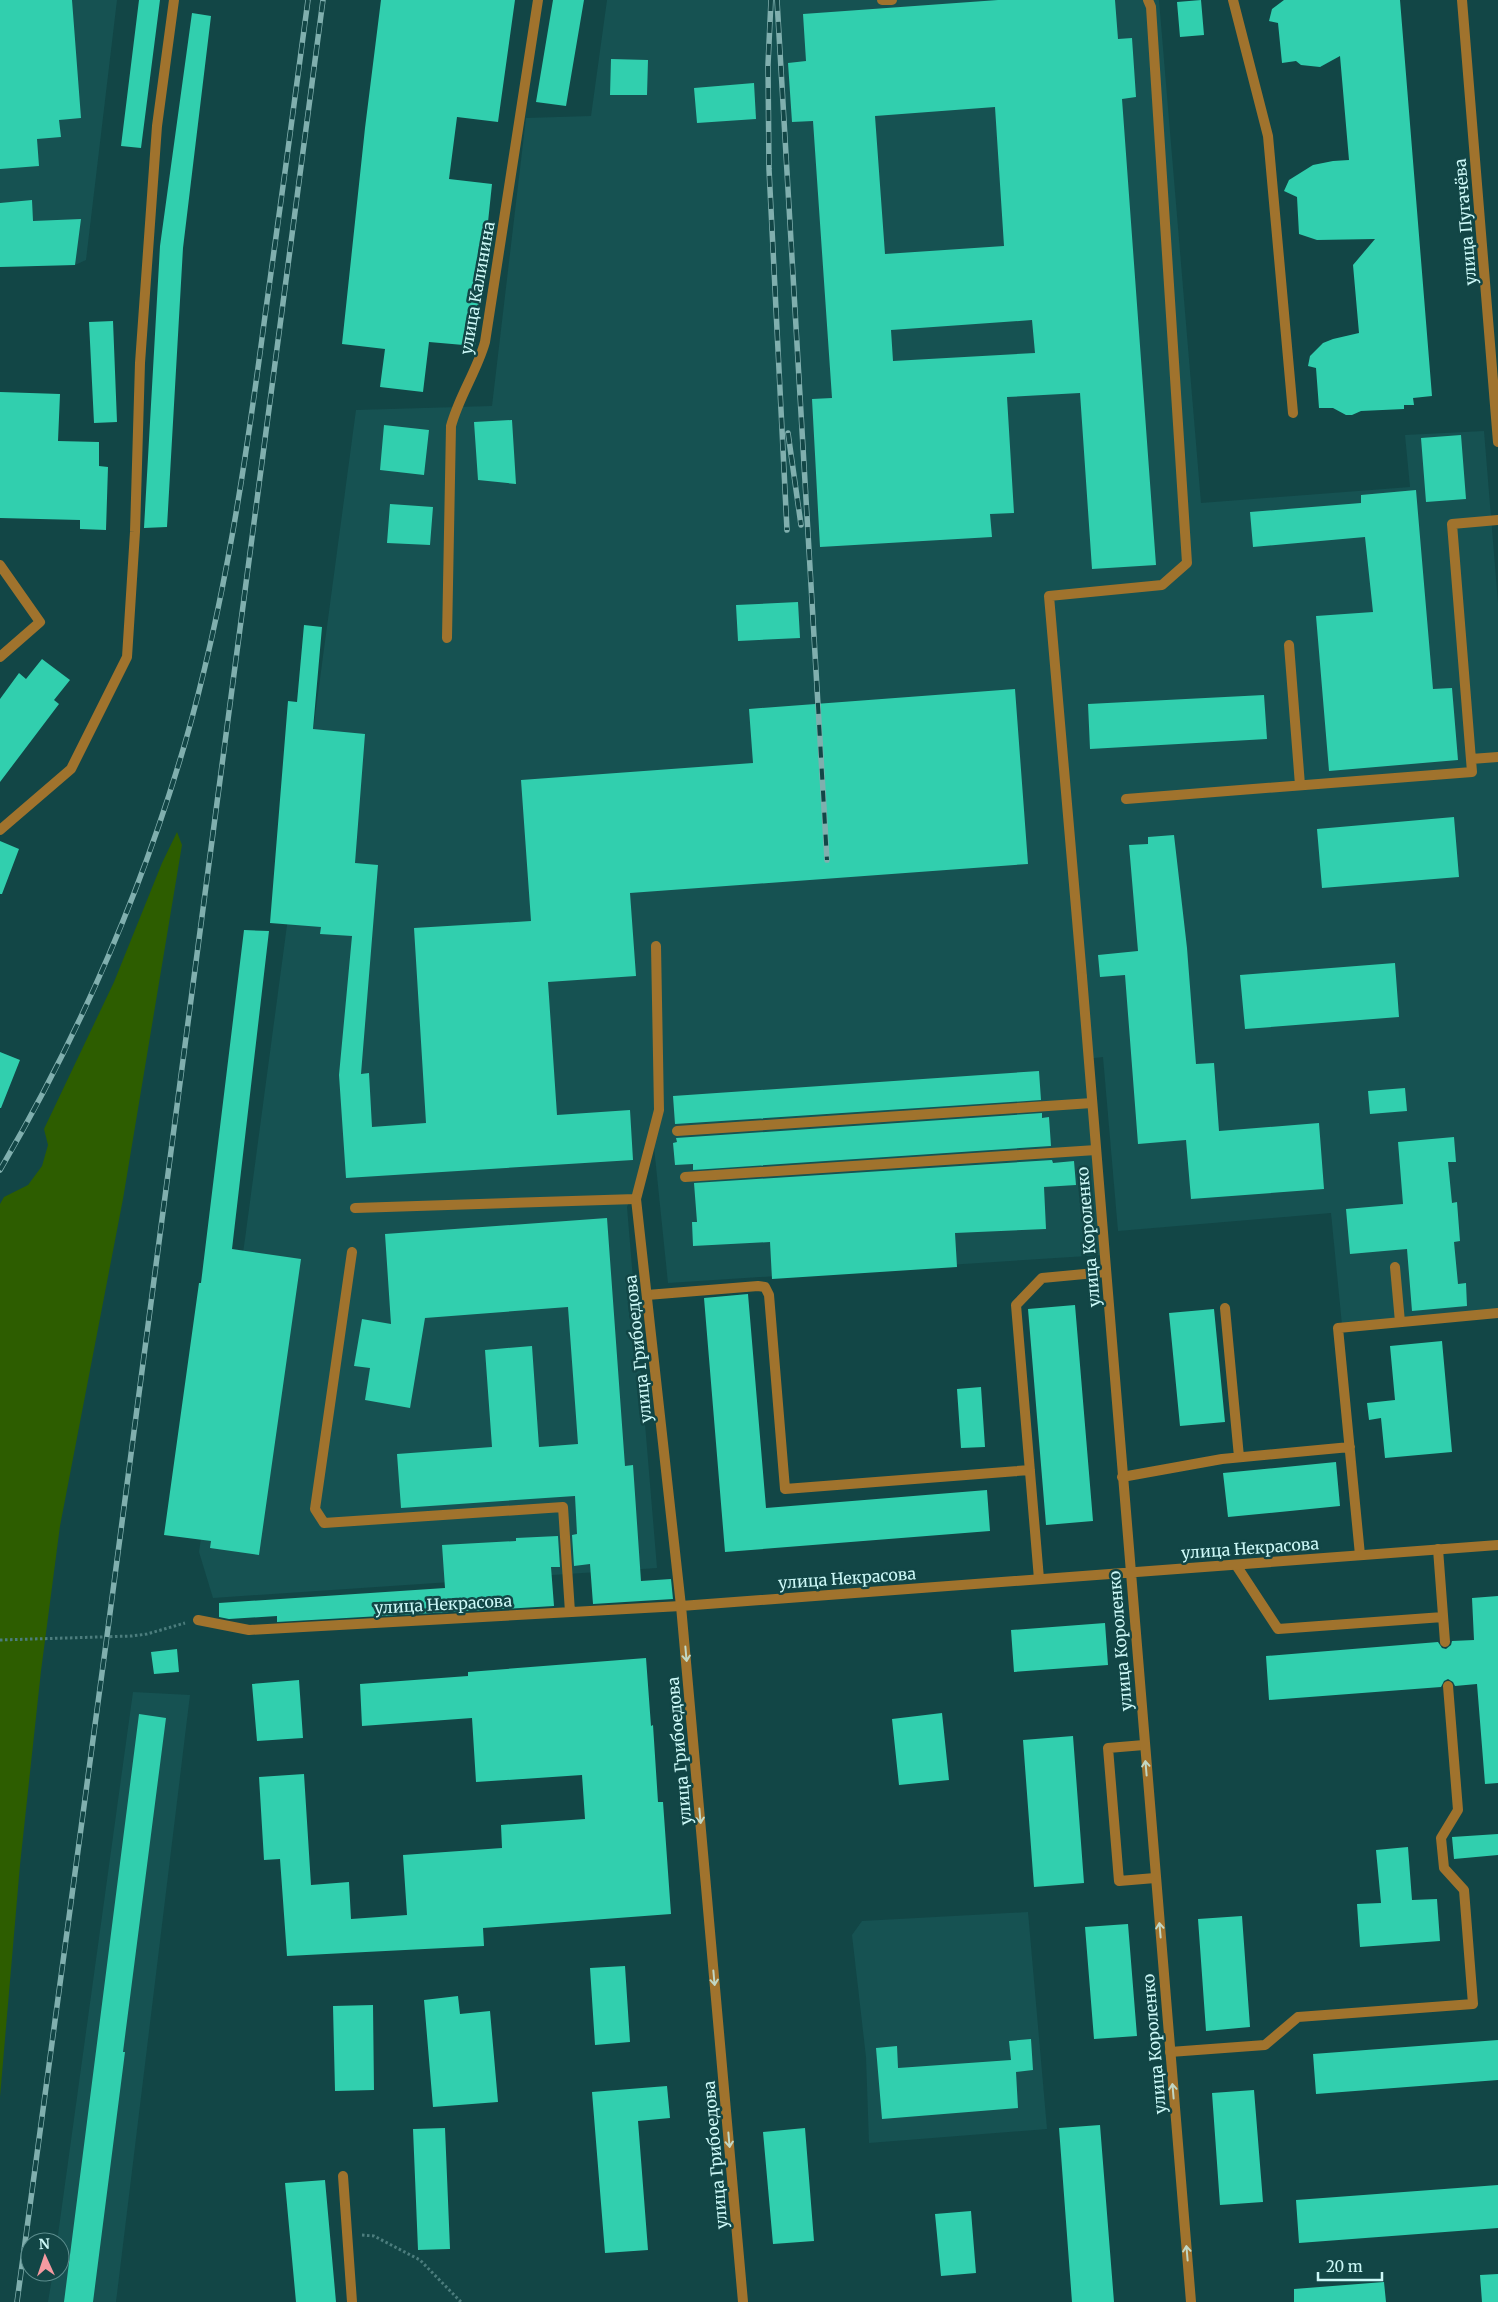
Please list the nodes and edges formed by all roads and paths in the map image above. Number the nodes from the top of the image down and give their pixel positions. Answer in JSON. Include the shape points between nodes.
{"nodes":[{"id":1,"x":174,"y":0,"type":"edge"},
{"id":2,"x":538,"y":0,"type":"edge"},
{"id":3,"x":882,"y":0,"type":"edge"},
{"id":4,"x":892,"y":0,"type":"edge"},
{"id":5,"x":1148,"y":0,"type":"edge"},
{"id":6,"x":1233,"y":0,"type":"edge"},
{"id":7,"x":1462,"y":0,"type":"edge"},
{"id":8,"x":1496,"y":391,"type":"edge"},
{"id":9,"x":1293,"y":412,"type":"dead end"},
{"id":10,"x":1498,"y":442,"type":"edge"},
{"id":11,"x":1498,"y":520,"type":"edge"},
{"id":12,"x":0,"y":565,"type":"edge"},
{"id":13,"x":447,"y":638,"type":"dead end"},
{"id":14,"x":1289,"y":645,"type":"dead end"},
{"id":15,"x":0,"y":657,"type":"edge"},
{"id":16,"x":1498,"y":757,"type":"edge"},
{"id":17,"x":1471,"y":759,"type":"junction"},
{"id":18,"x":1300,"y":785,"type":"junction"},
{"id":19,"x":1126,"y":799,"type":"dead end"},
{"id":20,"x":0,"y":830,"type":"edge"},
{"id":21,"x":656,"y":946,"type":"dead end"},
{"id":22,"x":1092,"y":1103,"type":"junction"},
{"id":23,"x":677,"y":1131,"type":"dead end"},
{"id":24,"x":1096,"y":1150,"type":"junction"},
{"id":25,"x":685,"y":1177,"type":"dead end"},
{"id":26,"x":636,"y":1199,"type":"junction"},
{"id":27,"x":355,"y":1208,"type":"dead end"},
{"id":28,"x":352,"y":1252,"type":"dead end"},
{"id":29,"x":1395,"y":1267,"type":"dead end"},
{"id":30,"x":1106,"y":1272,"type":"junction"},
{"id":31,"x":647,"y":1295,"type":"junction"},
{"id":32,"x":1225,"y":1308,"type":"dead end"},
{"id":33,"x":1498,"y":1314,"type":"edge"},
{"id":34,"x":1400,"y":1322,"type":"junction"},
{"id":35,"x":1350,"y":1447,"type":"junction"},
{"id":36,"x":1239,"y":1458,"type":"junction"},
{"id":37,"x":1030,"y":1470,"type":"junction"},
{"id":38,"x":1122,"y":1476,"type":"junction"},
{"id":39,"x":1498,"y":1545,"type":"edge"},
{"id":40,"x":1438,"y":1549,"type":"junction"},
{"id":41,"x":1360,"y":1555,"type":"junction"},
{"id":42,"x":1236,"y":1564,"type":"junction"},
{"id":43,"x":1130,"y":1572,"type":"junction"},
{"id":44,"x":1039,"y":1579,"type":"junction"},
{"id":45,"x":681,"y":1606,"type":"junction"},
{"id":46,"x":570,"y":1612,"type":"junction"},
{"id":47,"x":1443,"y":1617,"type":"junction"},
{"id":48,"x":198,"y":1620,"type":"joint"},
{"id":49,"x":0,"y":1640,"type":"edge"},
{"id":50,"x":1445,"y":1642,"type":"dead end"},
{"id":51,"x":1448,"y":1686,"type":"dead end"},
{"id":52,"x":1144,"y":1745,"type":"junction"},
{"id":53,"x":1156,"y":1878,"type":"junction"},
{"id":54,"x":1170,"y":2052,"type":"junction"},
{"id":55,"x":343,"y":2176,"type":"dead end"},
{"id":56,"x":347,"y":2232,"type":"junction"},
{"id":57,"x":352,"y":2302,"type":"edge"},
{"id":58,"x":461,"y":2302,"type":"edge"},
{"id":59,"x":743,"y":2302,"type":"edge"},
{"id":60,"x":1191,"y":2302,"type":"edge"}],
"edges":[{"from":1,"to":20,"type":"street","via":[[157,126],[140,363],[127,657],[71,769]]},
{"from":2,"to":13,"type":"street","name":"улица Калинина","via":[[485,342],[451,426]]},
{"from":3,"to":4,"type":"street"},
{"from":5,"to":22,"type":"street","name":"улица Короленко","via":[[1152,17],[1187,563],[1162,585],[1049,596]]},
{"from":6,"to":9,"type":"street","via":[[1268,136]]},
{"from":7,"to":8,"type":"street","name":"улица Пугачёва"},
{"from":8,"to":10,"type":"street","name":"улица Пугачёва"},
{"from":11,"to":17,"type":"street","via":[[1452,524]]},
{"from":12,"to":15,"type":"street","via":[[40,622]]},
{"from":14,"to":18,"type":"street"},
{"from":16,"to":17,"type":"street"},
{"from":17,"to":18,"type":"street","via":[[1472,772]]},
{"from":18,"to":19,"type":"street"},
{"from":21,"to":26,"type":"street","via":[[658,1110]]},
{"from":22,"to":23,"type":"street"},
{"from":22,"to":24,"type":"street","name":"улица Короленко"},
{"from":24,"to":25,"type":"street"},
{"from":24,"to":30,"type":"street","name":"улица Короленко"},
{"from":26,"to":27,"type":"street"},
{"from":26,"to":31,"type":"street","name":"улица Грибоедова"},
{"from":28,"to":46,"type":"street","via":[[315,1509],[324,1523],[563,1507]]},
{"from":29,"to":34,"type":"street"},
{"from":30,"to":37,"type":"street","via":[[1042,1278],[1016,1305]]},
{"from":30,"to":38,"type":"street","name":"улица Короленко"},
{"from":31,"to":37,"type":"street","via":[[766,1287],[785,1489]]},
{"from":31,"to":45,"type":"street","name":"улица Грибоедова"},
{"from":32,"to":36,"type":"street"},
{"from":33,"to":34,"type":"street"},
{"from":34,"to":35,"type":"street","via":[[1338,1328]]},
{"from":35,"to":36,"type":"street"},
{"from":35,"to":41,"type":"street"},
{"from":36,"to":38,"type":"street"},
{"from":37,"to":44,"type":"street"},
{"from":38,"to":43,"type":"street","name":"улица Короленко"},
{"from":39,"to":40,"type":"street","name":"улица Некрасова"},
{"from":40,"to":41,"type":"street","name":"улица Некрасова"},
{"from":40,"to":47,"type":"street"},
{"from":41,"to":42,"type":"street","name":"улица Некрасова"},
{"from":42,"to":43,"type":"street","name":"улица Некрасова"},
{"from":42,"to":47,"type":"street","via":[[1278,1630]]},
{"from":43,"to":44,"type":"street","name":"улица Некрасова"},
{"from":43,"to":52,"type":"street","name":"улица Короленко"},
{"from":44,"to":45,"type":"street","name":"улица Некрасова"},
{"from":45,"to":46,"type":"street","name":"улица Некрасова"},
{"from":45,"to":59,"type":"street","name":"улица Грибоедова","one_way":true},
{"from":46,"to":48,"type":"street","name":"улица Некрасова","via":[[249,1630]]},
{"from":47,"to":50,"type":"street"},
{"from":48,"to":49,"type":"path","via":[[147,1634]]},
{"from":51,"to":54,"type":"street","via":[[1458,1810],[1441,1838],[1444,1868],[1464,1890],[1473,2004],[1298,2017],[1265,2045]]},
{"from":53,"to":52,"type":"street","name":"улица Короленко","one_way":true},
{"from":52,"to":53,"type":"street","via":[[1108,1748],[1118,1881]]},
{"from":54,"to":53,"type":"street","name":"улица Короленко","one_way":true},
{"from":60,"to":54,"type":"street","name":"улица Короленко","one_way":true},
{"from":55,"to":56,"type":"street"},
{"from":56,"to":57,"type":"street"},
{"from":56,"to":58,"type":"path","via":[[374,2236],[420,2260]]}]}
